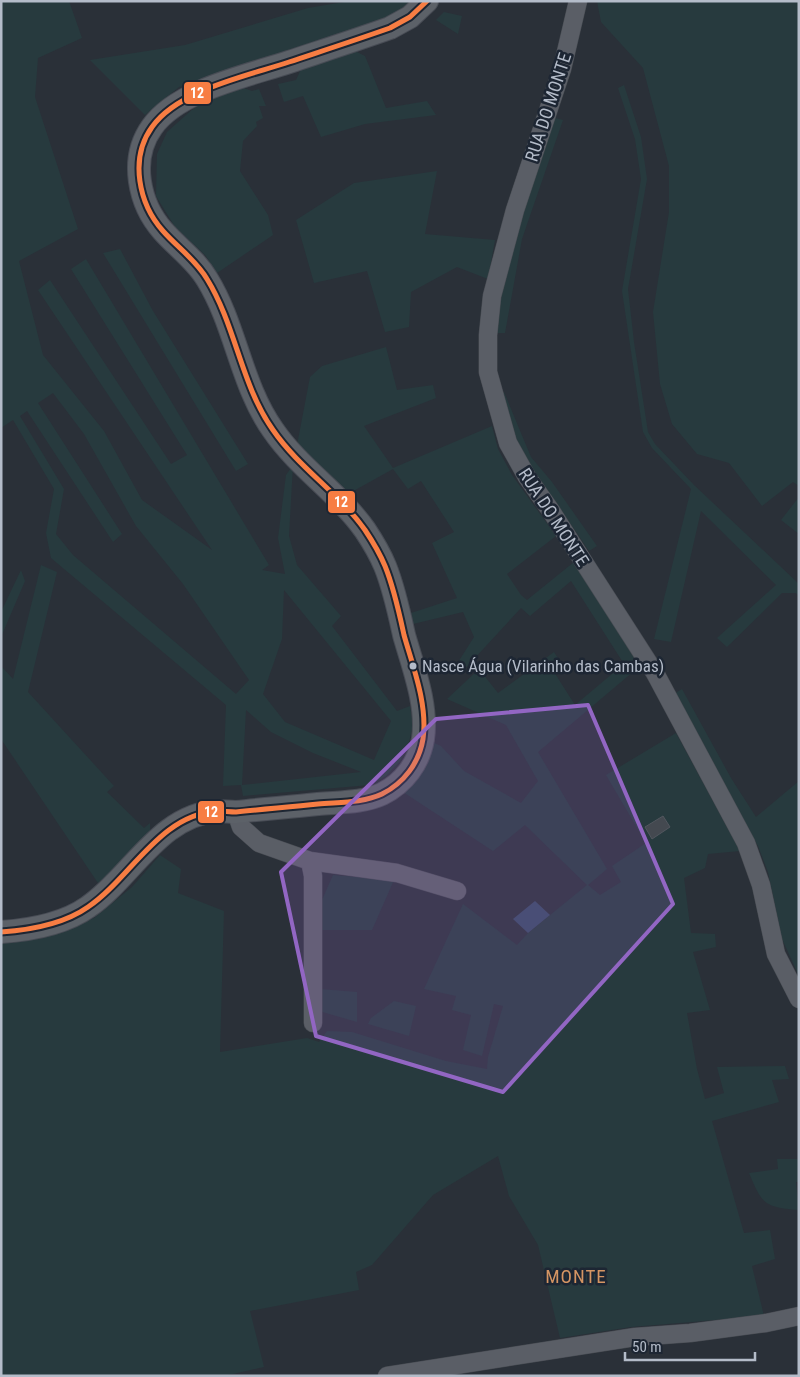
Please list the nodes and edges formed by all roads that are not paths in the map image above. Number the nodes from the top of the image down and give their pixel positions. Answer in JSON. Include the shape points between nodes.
{"nodes":[{"id":1,"x":427,"y":1,"type":"edge"},
{"id":2,"x":578,"y":1,"type":"edge"},
{"id":3,"x":236,"y":812,"type":"junction"},
{"id":4,"x":310,"y":861,"type":"junction"},
{"id":5,"x":457,"y":891,"type":"dead end"},
{"id":6,"x":1,"y":932,"type":"edge"},
{"id":7,"x":799,"y":999,"type":"edge"},
{"id":8,"x":313,"y":1023,"type":"dead end"},
{"id":9,"x":799,"y":1316,"type":"edge"},
{"id":10,"x":387,"y":1376,"type":"edge"}],
"edges":[{"from":1,"to":3,"type":"main road","via":[[410,17],[390,28],[233,80],[176,104],[152,127],[142,150],[139,175],[145,203],[162,230],[193,260],[216,292],[261,411],[291,452],[355,516],[380,554],[391,582],[422,711],[423,738],[417,759],[406,777],[383,793],[350,802]]},
{"from":2,"to":7,"type":"street","name":"RUA DO MONTE","via":[[562,69],[515,210],[492,296],[488,372],[508,443],[655,673],[746,843],[761,886],[776,954]]},
{"from":3,"to":4,"type":"street","via":[[241,827],[259,843]]},
{"from":3,"to":6,"type":"main road","via":[[216,811],[177,825],[150,847],[98,900],[70,917]]},
{"from":4,"to":5,"type":"street","via":[[397,873]]},
{"from":4,"to":8,"type":"street","via":[[313,876]]},
{"from":9,"to":10,"type":"street","via":[[690,1333],[586,1344]]}]}
